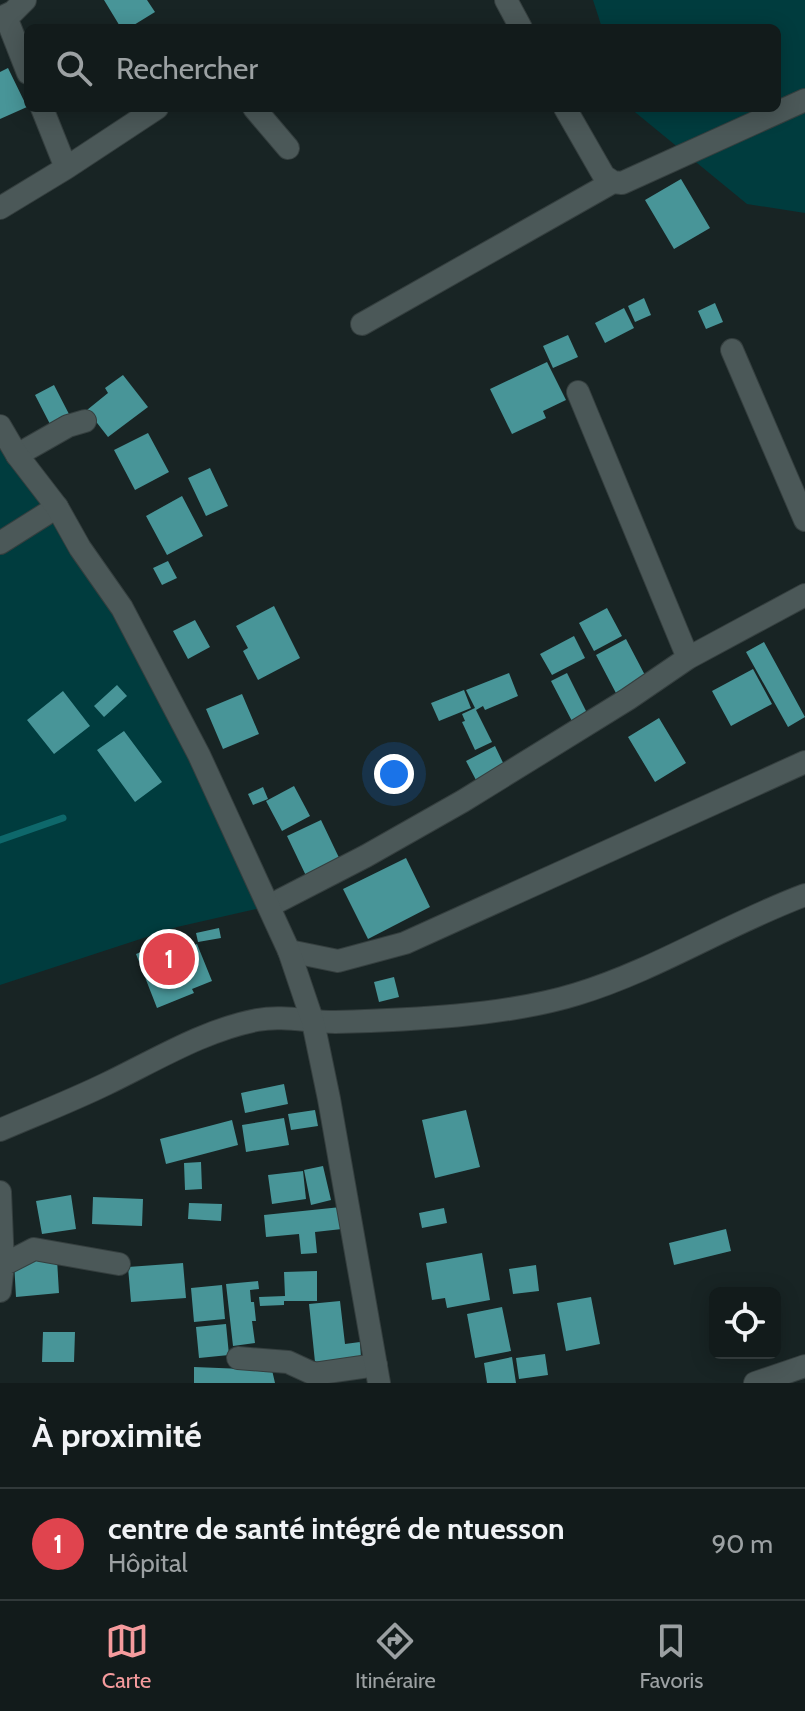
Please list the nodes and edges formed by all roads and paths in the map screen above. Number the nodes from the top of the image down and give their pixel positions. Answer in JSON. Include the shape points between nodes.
{"nodes":[{"id":1,"x":25,"y":0,"type":"edge"},
{"id":2,"x":506,"y":0,"type":"edge"},
{"id":3,"x":3,"y":18,"type":"edge"},
{"id":4,"x":519,"y":24,"type":"edge"},
{"id":5,"x":24,"y":64,"type":"edge"},
{"id":6,"x":805,"y":100,"type":"edge"},
{"id":7,"x":781,"y":111,"type":"edge"},
{"id":8,"x":44,"y":112,"type":"edge"},
{"id":9,"x":151,"y":112,"type":"edge"},
{"id":10,"x":257,"y":112,"type":"edge"},
{"id":11,"x":567,"y":112,"type":"edge"},
{"id":12,"x":779,"y":112,"type":"edge"},
{"id":13,"x":288,"y":148,"type":"dead end"},
{"id":14,"x":66,"y":168,"type":"junction"},
{"id":15,"x":613,"y":182,"type":"junction"},
{"id":16,"x":0,"y":208,"type":"edge"},
{"id":17,"x":362,"y":324,"type":"dead end"},
{"id":18,"x":732,"y":350,"type":"dead end"},
{"id":19,"x":578,"y":392,"type":"dead end"},
{"id":20,"x":85,"y":421,"type":"dead end"},
{"id":21,"x":0,"y":426,"type":"edge"},
{"id":22,"x":17,"y":455,"type":"junction"},
{"id":23,"x":57,"y":507,"type":"junction"},
{"id":24,"x":805,"y":520,"type":"edge"},
{"id":25,"x":0,"y":543,"type":"edge"},
{"id":26,"x":805,"y":595,"type":"edge"},
{"id":27,"x":688,"y":658,"type":"junction"},
{"id":28,"x":805,"y":762,"type":"edge"},
{"id":29,"x":805,"y":895,"type":"edge"},
{"id":30,"x":269,"y":906,"type":"junction"},
{"id":31,"x":289,"y":951,"type":"junction"},
{"id":32,"x":313,"y":1022,"type":"junction"},
{"id":33,"x":0,"y":1130,"type":"edge"},
{"id":34,"x":0,"y":1192,"type":"edge"},
{"id":35,"x":119,"y":1264,"type":"dead end"},
{"id":36,"x":3,"y":1265,"type":"junction"},
{"id":37,"x":0,"y":1291,"type":"edge"},
{"id":38,"x":238,"y":1358,"type":"dead end"},
{"id":39,"x":805,"y":1366,"type":"edge"},
{"id":40,"x":378,"y":1374,"type":"edge"},
{"id":41,"x":780,"y":1379,"type":"edge"},
{"id":42,"x":755,"y":1383,"type":"edge"}],
"edges":[{"from":1,"to":3,"type":"street"},
{"from":2,"to":4,"type":"street"},
{"from":3,"to":5,"type":"street"},
{"from":6,"to":7,"type":"street"},
{"from":8,"to":14,"type":"street"},
{"from":9,"to":14,"type":"street"},
{"from":10,"to":13,"type":"street"},
{"from":11,"to":15,"type":"street","via":[[597,167]]},
{"from":12,"to":15,"type":"street","via":[[622,183]]},
{"from":14,"to":16,"type":"street"},
{"from":15,"to":17,"type":"street"},
{"from":18,"to":24,"type":"street"},
{"from":19,"to":27,"type":"street"},
{"from":20,"to":22,"type":"street"},
{"from":21,"to":22,"type":"street"},
{"from":22,"to":23,"type":"street"},
{"from":23,"to":25,"type":"street"},
{"from":23,"to":30,"type":"street","via":[[122,608],[199,755]]},
{"from":26,"to":27,"type":"street"},
{"from":27,"to":30,"type":"street","via":[[463,801]]},
{"from":28,"to":31,"type":"street","via":[[405,943],[338,961]]},
{"from":29,"to":32,"type":"street","via":[[575,995],[443,1016]]},
{"from":30,"to":31,"type":"street"},
{"from":31,"to":32,"type":"street"},
{"from":32,"to":33,"type":"street","via":[[277,1017],[241,1025]]},
{"from":32,"to":40,"type":"street"},
{"from":34,"to":36,"type":"street"},
{"from":35,"to":36,"type":"street","via":[[34,1249]]},
{"from":36,"to":37,"type":"street"},
{"from":38,"to":40,"type":"street","via":[[288,1362],[314,1374]]},
{"from":39,"to":41,"type":"street"},
{"from":41,"to":42,"type":"street"}]}
